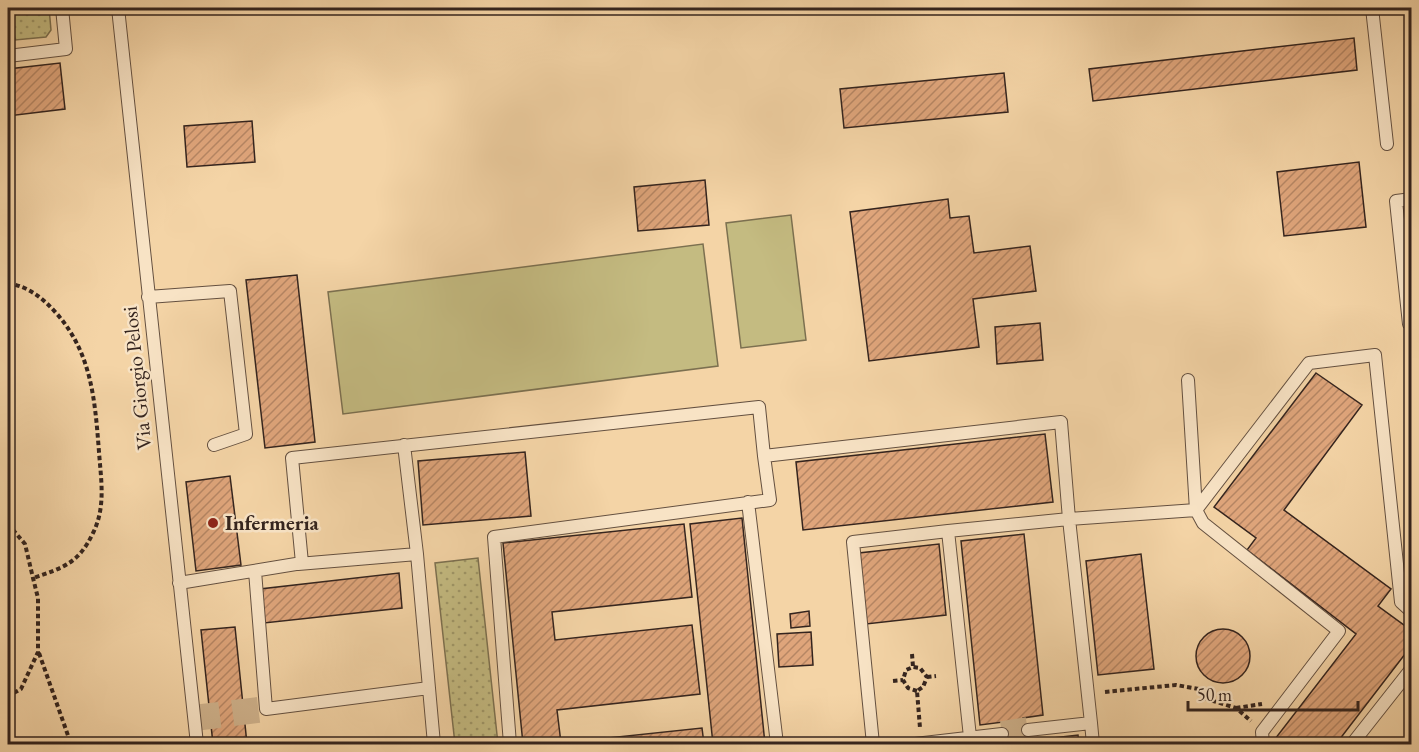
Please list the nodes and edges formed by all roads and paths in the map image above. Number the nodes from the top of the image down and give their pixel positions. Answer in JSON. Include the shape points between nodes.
{"nodes":[{"id":1,"x":62,"y":8,"type":"edge"},
{"id":2,"x":118,"y":8,"type":"edge"},
{"id":3,"x":1372,"y":8,"type":"edge"},
{"id":4,"x":8,"y":56,"type":"edge"},
{"id":5,"x":1387,"y":144,"type":"dead end"},
{"id":6,"x":1412,"y":200,"type":"edge"},
{"id":7,"x":8,"y":284,"type":"edge"},
{"id":8,"x":148,"y":297,"type":"junction"},
{"id":9,"x":1412,"y":323,"type":"edge"},
{"id":10,"x":1188,"y":380,"type":"dead end"},
{"id":11,"x":214,"y":445,"type":"dead end"},
{"id":12,"x":404,"y":446,"type":"junction"},
{"id":13,"x":764,"y":456,"type":"junction"},
{"id":14,"x":748,"y":502,"type":"junction"},
{"id":15,"x":1196,"y":510,"type":"junction"},
{"id":16,"x":1069,"y":519,"type":"junction"},
{"id":17,"x":8,"y":524,"type":"edge"},
{"id":18,"x":948,"y":531,"type":"junction"},
{"id":19,"x":417,"y":554,"type":"junction"},
{"id":20,"x":298,"y":564,"type":"junction"},
{"id":21,"x":255,"y":571,"type":"junction"},
{"id":22,"x":33,"y":578,"type":"junction"},
{"id":23,"x":179,"y":583,"type":"junction"},
{"id":24,"x":1412,"y":612,"type":"edge"},
{"id":25,"x":39,"y":652,"type":"junction"},
{"id":26,"x":912,"y":654,"type":"dead end"},
{"id":27,"x":913,"y":667,"type":"junction"},
{"id":28,"x":1412,"y":668,"type":"edge"},
{"id":29,"x":936,"y":676,"type":"dead end"},
{"id":30,"x":927,"y":677,"type":"junction"},
{"id":31,"x":903,"y":680,"type":"junction"},
{"id":32,"x":892,"y":681,"type":"dead end"},
{"id":33,"x":429,"y":688,"type":"junction"},
{"id":34,"x":916,"y":691,"type":"junction"},
{"id":35,"x":1088,"y":694,"type":"junction"},
{"id":36,"x":8,"y":696,"type":"edge"},
{"id":37,"x":1091,"y":723,"type":"junction"},
{"id":38,"x":1028,"y":730,"type":"tunnel mouth"},
{"id":39,"x":1002,"y":734,"type":"tunnel mouth"},
{"id":40,"x":970,"y":737,"type":"junction"},
{"id":41,"x":1263,"y":738,"type":"edge"},
{"id":42,"x":71,"y":744,"type":"edge"},
{"id":43,"x":197,"y":744,"type":"edge"},
{"id":44,"x":434,"y":744,"type":"edge"},
{"id":45,"x":510,"y":744,"type":"edge"},
{"id":46,"x":777,"y":744,"type":"edge"},
{"id":47,"x":873,"y":744,"type":"edge"},
{"id":48,"x":918,"y":744,"type":"edge"},
{"id":49,"x":1093,"y":744,"type":"edge"},
{"id":50,"x":1352,"y":744,"type":"edge"}],
"edges":[{"from":1,"to":4,"type":"lane","via":[[66,49]]},
{"from":2,"to":8,"type":"lane","name":"Via Giorgio Pelosi"},
{"from":3,"to":5,"type":"lane"},
{"from":6,"to":9,"type":"lane","via":[[1396,201],[1409,324]]},
{"from":7,"to":22,"type":"path","via":[[24,287],[46,302],[77,340],[89,373],[103,504],[85,547],[64,568]]},
{"from":8,"to":11,"type":"lane","via":[[230,291],[246,434]]},
{"from":8,"to":23,"type":"lane","name":"Via Giorgio Pelosi"},
{"from":10,"to":15,"type":"lane"},
{"from":12,"to":13,"type":"lane","via":[[759,407]]},
{"from":12,"to":19,"type":"lane"},
{"from":12,"to":20,"type":"lane","via":[[292,458],[302,563]]},
{"from":13,"to":14,"type":"lane","via":[[770,500]]},
{"from":13,"to":16,"type":"lane","via":[[1061,422]]},
{"from":14,"to":45,"type":"lane","via":[[494,537]]},
{"from":14,"to":46,"type":"lane"},
{"from":15,"to":16,"type":"lane"},
{"from":15,"to":24,"type":"lane","via":[[1310,363],[1375,355],[1401,602]]},
{"from":15,"to":41,"type":"lane","via":[[1203,524],[1339,631]]},
{"from":16,"to":18,"type":"lane"},
{"from":16,"to":35,"type":"lane"},
{"from":17,"to":22,"type":"path","via":[[25,544]]},
{"from":18,"to":40,"type":"lane"},
{"from":18,"to":47,"type":"lane","via":[[853,542]]},
{"from":19,"to":20,"type":"lane"},
{"from":19,"to":33,"type":"lane"},
{"from":20,"to":21,"type":"lane"},
{"from":21,"to":23,"type":"lane"},
{"from":21,"to":33,"type":"lane","via":[[266,709]]},
{"from":22,"to":25,"type":"path","via":[[38,598]]},
{"from":23,"to":43,"type":"lane","name":"Via Giorgio Pelosi"},
{"from":25,"to":36,"type":"path","via":[[21,689]]},
{"from":25,"to":42,"type":"path"},
{"from":26,"to":27,"type":"path"},
{"from":27,"to":30,"type":"path","via":[[920,668]]},
{"from":27,"to":31,"type":"path","via":[[906,670]]},
{"from":28,"to":50,"type":"lane"},
{"from":29,"to":30,"type":"path"},
{"from":30,"to":34,"type":"path","via":[[923,687]]},
{"from":31,"to":32,"type":"path"},
{"from":31,"to":34,"type":"path"},
{"from":33,"to":44,"type":"lane"},
{"from":34,"to":48,"type":"path"},
{"from":35,"to":37,"type":"lane"},
{"from":35,"to":41,"type":"path","via":[[1176,685],[1199,689],[1207,699],[1236,708]]},
{"from":37,"to":38,"type":"lane"},
{"from":37,"to":49,"type":"lane"},
{"from":39,"to":40,"type":"lane"},
{"from":40,"to":48,"type":"lane"}]}
